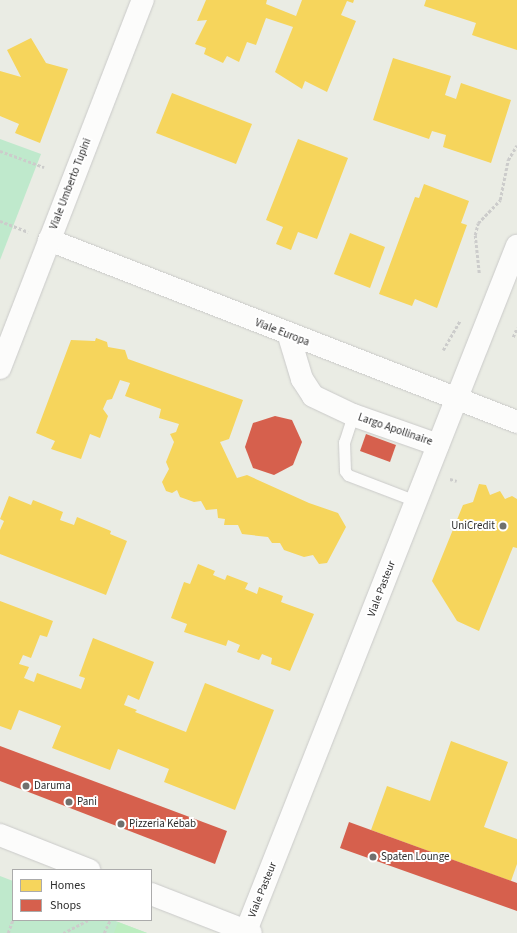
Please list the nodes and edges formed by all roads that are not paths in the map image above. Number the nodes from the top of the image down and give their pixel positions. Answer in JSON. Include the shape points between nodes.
{"nodes":[{"id":1,"x":143,"y":0,"type":"edge"},
{"id":2,"x":48,"y":240,"type":"junction"},
{"id":3,"x":517,"y":246,"type":"edge"},
{"id":4,"x":289,"y":336,"type":"junction"},
{"id":5,"x":0,"y":368,"type":"edge"},
{"id":6,"x":457,"y":399,"type":"junction"},
{"id":7,"x":353,"y":415,"type":"junction"},
{"id":8,"x":517,"y":422,"type":"edge"},
{"id":9,"x":438,"y":445,"type":"junction"},
{"id":10,"x":416,"y":502,"type":"junction"},
{"id":11,"x":0,"y":835,"type":"edge"},
{"id":12,"x":86,"y":869,"type":"edge"},
{"id":13,"x":152,"y":894,"type":"edge"},
{"id":14,"x":248,"y":932,"type":"edge"}],
"edges":[{"from":1,"to":2,"type":"street","name":"Viale Umberto Tupini"},
{"from":2,"to":4,"type":"street","name":"Viale Europa"},
{"from":2,"to":5,"type":"street","name":"Viale Umberto Tupini"},
{"from":3,"to":6,"type":"street","name":"Viale Pasteur"},
{"from":4,"to":6,"type":"street","name":"Viale Europa"},
{"from":4,"to":7,"type":"street","name":"Largo Apollinaire","via":[[308,391],[320,400]]},
{"from":6,"to":8,"type":"street","name":"Viale Europa"},
{"from":6,"to":9,"type":"street","name":"Viale Pasteur"},
{"from":7,"to":9,"type":"street","name":"Largo Apollinaire"},
{"from":7,"to":10,"type":"lane","name":"Largo Apollinaire","via":[[344,442],[345,471],[348,475]]},
{"from":9,"to":10,"type":"street","name":"Viale Pasteur"},
{"from":10,"to":14,"type":"street","name":"Viale Pasteur"},
{"from":11,"to":12,"type":"street"},
{"from":13,"to":14,"type":"street"}]}
